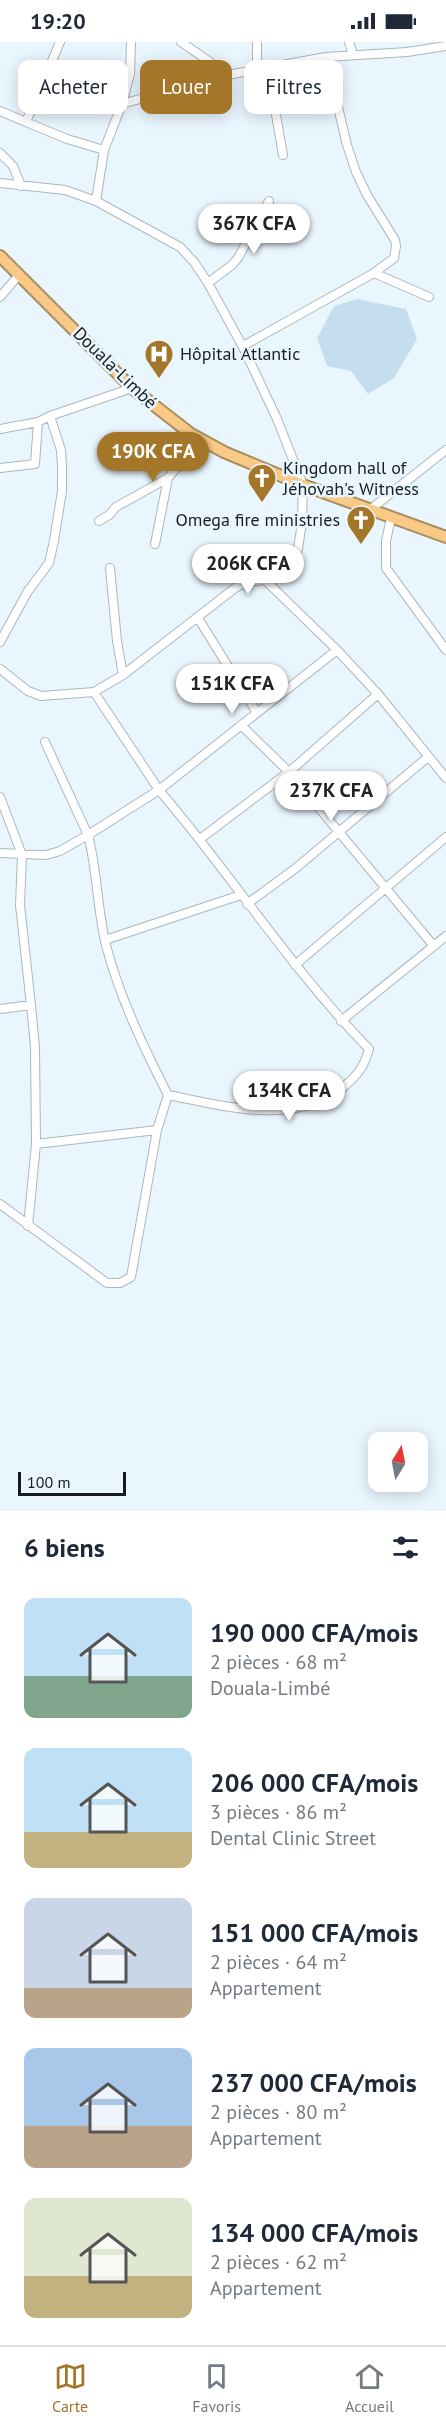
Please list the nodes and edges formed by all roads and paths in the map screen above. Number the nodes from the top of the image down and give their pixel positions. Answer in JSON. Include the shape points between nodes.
{"nodes":[{"id":1,"x":60,"y":42,"type":"edge"},
{"id":2,"x":131,"y":42,"type":"edge"},
{"id":3,"x":182,"y":42,"type":"edge"},
{"id":4,"x":257,"y":42,"type":"edge"},
{"id":5,"x":349,"y":42,"type":"edge"},
{"id":6,"x":446,"y":46,"type":"edge"},
{"id":7,"x":353,"y":54,"type":"junction"},
{"id":8,"x":326,"y":57,"type":"junction"},
{"id":9,"x":207,"y":60,"type":"edge"},
{"id":10,"x":257,"y":60,"type":"edge"},
{"id":11,"x":312,"y":60,"type":"edge"},
{"id":12,"x":128,"y":82,"type":"edge"},
{"id":13,"x":0,"y":111,"type":"edge"},
{"id":14,"x":118,"y":114,"type":"edge"},
{"id":15,"x":276,"y":114,"type":"edge"},
{"id":16,"x":26,"y":122,"type":"junction"},
{"id":17,"x":104,"y":150,"type":"junction"},
{"id":18,"x":0,"y":153,"type":"edge"},
{"id":19,"x":283,"y":155,"type":"dead end"},
{"id":20,"x":0,"y":183,"type":"edge"},
{"id":21,"x":21,"y":186,"type":"junction"},
{"id":22,"x":96,"y":201,"type":"junction"},
{"id":23,"x":269,"y":201,"type":"dead end"},
{"id":24,"x":0,"y":256,"type":"edge"},
{"id":25,"x":374,"y":273,"type":"junction"},
{"id":26,"x":19,"y":275,"type":"junction"},
{"id":27,"x":208,"y":283,"type":"junction"},
{"id":28,"x":0,"y":297,"type":"edge"},
{"id":29,"x":429,"y":297,"type":"dead end"},
{"id":30,"x":243,"y":346,"type":"junction"},
{"id":31,"x":132,"y":388,"type":"junction"},
{"id":32,"x":50,"y":416,"type":"junction"},
{"id":33,"x":38,"y":422,"type":"junction"},
{"id":34,"x":0,"y":429,"type":"edge"},
{"id":35,"x":191,"y":434,"type":"junction"},
{"id":36,"x":446,"y":450,"type":"edge"},
{"id":37,"x":0,"y":468,"type":"edge"},
{"id":38,"x":168,"y":478,"type":"junction"},
{"id":39,"x":303,"y":485,"type":"junction"},
{"id":40,"x":371,"y":509,"type":"junction"},
{"id":41,"x":390,"y":518,"type":"junction"},
{"id":42,"x":99,"y":521,"type":"dead end"},
{"id":43,"x":446,"y":537,"type":"edge"},
{"id":44,"x":155,"y":544,"type":"dead end"},
{"id":45,"x":110,"y":568,"type":"dead end"},
{"id":46,"x":265,"y":580,"type":"junction"},
{"id":47,"x":198,"y":618,"type":"junction"},
{"id":48,"x":0,"y":642,"type":"edge"},
{"id":49,"x":337,"y":650,"type":"junction"},
{"id":50,"x":446,"y":650,"type":"edge"},
{"id":51,"x":0,"y":669,"type":"edge"},
{"id":52,"x":123,"y":675,"type":"junction"},
{"id":53,"x":94,"y":692,"type":"junction"},
{"id":54,"x":378,"y":694,"type":"junction"},
{"id":55,"x":257,"y":713,"type":"junction"},
{"id":56,"x":241,"y":725,"type":"junction"},
{"id":57,"x":45,"y":742,"type":"dead end"},
{"id":58,"x":429,"y":757,"type":"junction"},
{"id":59,"x":289,"y":772,"type":"junction"},
{"id":60,"x":446,"y":778,"type":"edge"},
{"id":61,"x":159,"y":790,"type":"junction"},
{"id":62,"x":0,"y":797,"type":"edge"},
{"id":63,"x":340,"y":832,"type":"junction"},
{"id":64,"x":88,"y":835,"type":"junction"},
{"id":65,"x":446,"y":837,"type":"edge"},
{"id":66,"x":200,"y":838,"type":"junction"},
{"id":67,"x":0,"y":853,"type":"edge"},
{"id":68,"x":22,"y":855,"type":"junction"},
{"id":69,"x":385,"y":887,"type":"junction"},
{"id":70,"x":241,"y":895,"type":"junction"},
{"id":71,"x":247,"y":904,"type":"junction"},
{"id":72,"x":446,"y":936,"type":"edge"},
{"id":73,"x":105,"y":940,"type":"junction"},
{"id":74,"x":433,"y":945,"type":"junction"},
{"id":75,"x":296,"y":965,"type":"junction"},
{"id":76,"x":31,"y":1005,"type":"junction"},
{"id":77,"x":0,"y":1009,"type":"edge"},
{"id":78,"x":341,"y":1020,"type":"junction"},
{"id":79,"x":168,"y":1095,"type":"junction"},
{"id":80,"x":157,"y":1130,"type":"junction"},
{"id":81,"x":36,"y":1144,"type":"junction"},
{"id":82,"x":0,"y":1204,"type":"edge"},
{"id":83,"x":28,"y":1226,"type":"junction"}],
"edges":[{"from":1,"to":16,"type":"street"},
{"from":2,"to":12,"type":"street"},
{"from":3,"to":9,"type":"street"},
{"from":4,"to":10,"type":"street"},
{"from":5,"to":7,"type":"street"},
{"from":6,"to":7,"type":"street"},
{"from":7,"to":8,"type":"street"},
{"from":8,"to":11,"type":"street"},
{"from":8,"to":25,"type":"street","via":[[356,172],[396,246],[394,258]]},
{"from":13,"to":16,"type":"street"},
{"from":14,"to":17,"type":"street"},
{"from":15,"to":19,"type":"street"},
{"from":16,"to":17,"type":"street"},
{"from":17,"to":22,"type":"street"},
{"from":18,"to":21,"type":"street","via":[[13,166]]},
{"from":20,"to":21,"type":"street"},
{"from":21,"to":22,"type":"street","via":[[65,190]]},
{"from":22,"to":27,"type":"street","via":[[180,247]]},
{"from":23,"to":27,"type":"street","via":[[238,258]]},
{"from":24,"to":26,"type":"highway","name":"Douala-Limbé"},
{"from":25,"to":29,"type":"street"},
{"from":25,"to":30,"type":"street"},
{"from":26,"to":28,"type":"street"},
{"from":26,"to":31,"type":"highway","name":"Douala-Limbé"},
{"from":27,"to":30,"type":"street"},
{"from":30,"to":39,"type":"street","via":[[286,438]]},
{"from":31,"to":32,"type":"street"},
{"from":31,"to":35,"type":"highway","name":"Douala-Limbé"},
{"from":32,"to":33,"type":"street"},
{"from":32,"to":48,"type":"street","via":[[62,465],[54,541],[49,562]]},
{"from":33,"to":34,"type":"street"},
{"from":33,"to":37,"type":"street","via":[[35,464]]},
{"from":35,"to":38,"type":"street"},
{"from":35,"to":39,"type":"highway","name":"Douala-Limbé"},
{"from":36,"to":40,"type":"street"},
{"from":38,"to":42,"type":"street"},
{"from":38,"to":44,"type":"street"},
{"from":39,"to":40,"type":"highway","name":"Douala-Limbé"},
{"from":39,"to":46,"type":"street","via":[[298,549],[294,557]]},
{"from":40,"to":41,"type":"highway","name":"Douala-Limbé"},
{"from":41,"to":43,"type":"highway","name":"Douala-Limbé"},
{"from":41,"to":50,"type":"street","via":[[386,568]]},
{"from":45,"to":52,"type":"street"},
{"from":46,"to":47,"type":"street","via":[[235,588]]},
{"from":46,"to":49,"type":"street"},
{"from":47,"to":52,"type":"street"},
{"from":47,"to":55,"type":"street"},
{"from":49,"to":54,"type":"street"},
{"from":49,"to":55,"type":"street"},
{"from":51,"to":53,"type":"street","via":[[40,696]]},
{"from":52,"to":53,"type":"street"},
{"from":53,"to":61,"type":"street"},
{"from":54,"to":58,"type":"street"},
{"from":54,"to":59,"type":"street"},
{"from":55,"to":56,"type":"street"},
{"from":56,"to":59,"type":"street"},
{"from":56,"to":61,"type":"street"},
{"from":57,"to":64,"type":"street"},
{"from":58,"to":60,"type":"street"},
{"from":58,"to":63,"type":"street"},
{"from":59,"to":63,"type":"street"},
{"from":59,"to":66,"type":"street"},
{"from":61,"to":64,"type":"street"},
{"from":61,"to":66,"type":"street"},
{"from":62,"to":68,"type":"street"},
{"from":63,"to":69,"type":"street"},
{"from":63,"to":71,"type":"street"},
{"from":64,"to":68,"type":"street","via":[[52,854]]},
{"from":64,"to":73,"type":"street"},
{"from":65,"to":69,"type":"street"},
{"from":66,"to":70,"type":"street"},
{"from":67,"to":68,"type":"street"},
{"from":68,"to":76,"type":"street","via":[[20,905]]},
{"from":69,"to":74,"type":"street"},
{"from":69,"to":75,"type":"street"},
{"from":70,"to":71,"type":"street"},
{"from":70,"to":73,"type":"street"},
{"from":71,"to":75,"type":"street"},
{"from":72,"to":74,"type":"street"},
{"from":73,"to":79,"type":"street","via":[[132,1019]]},
{"from":74,"to":78,"type":"street"},
{"from":75,"to":78,"type":"street"},
{"from":76,"to":77,"type":"street"},
{"from":76,"to":81,"type":"street"},
{"from":78,"to":79,"type":"street","via":[[369,1049],[360,1072],[327,1099],[280,1111]]},
{"from":79,"to":80,"type":"street"},
{"from":80,"to":81,"type":"street"},
{"from":80,"to":83,"type":"street","via":[[131,1276],[120,1283],[107,1283]]},
{"from":81,"to":83,"type":"street"},
{"from":82,"to":83,"type":"street"}]}
